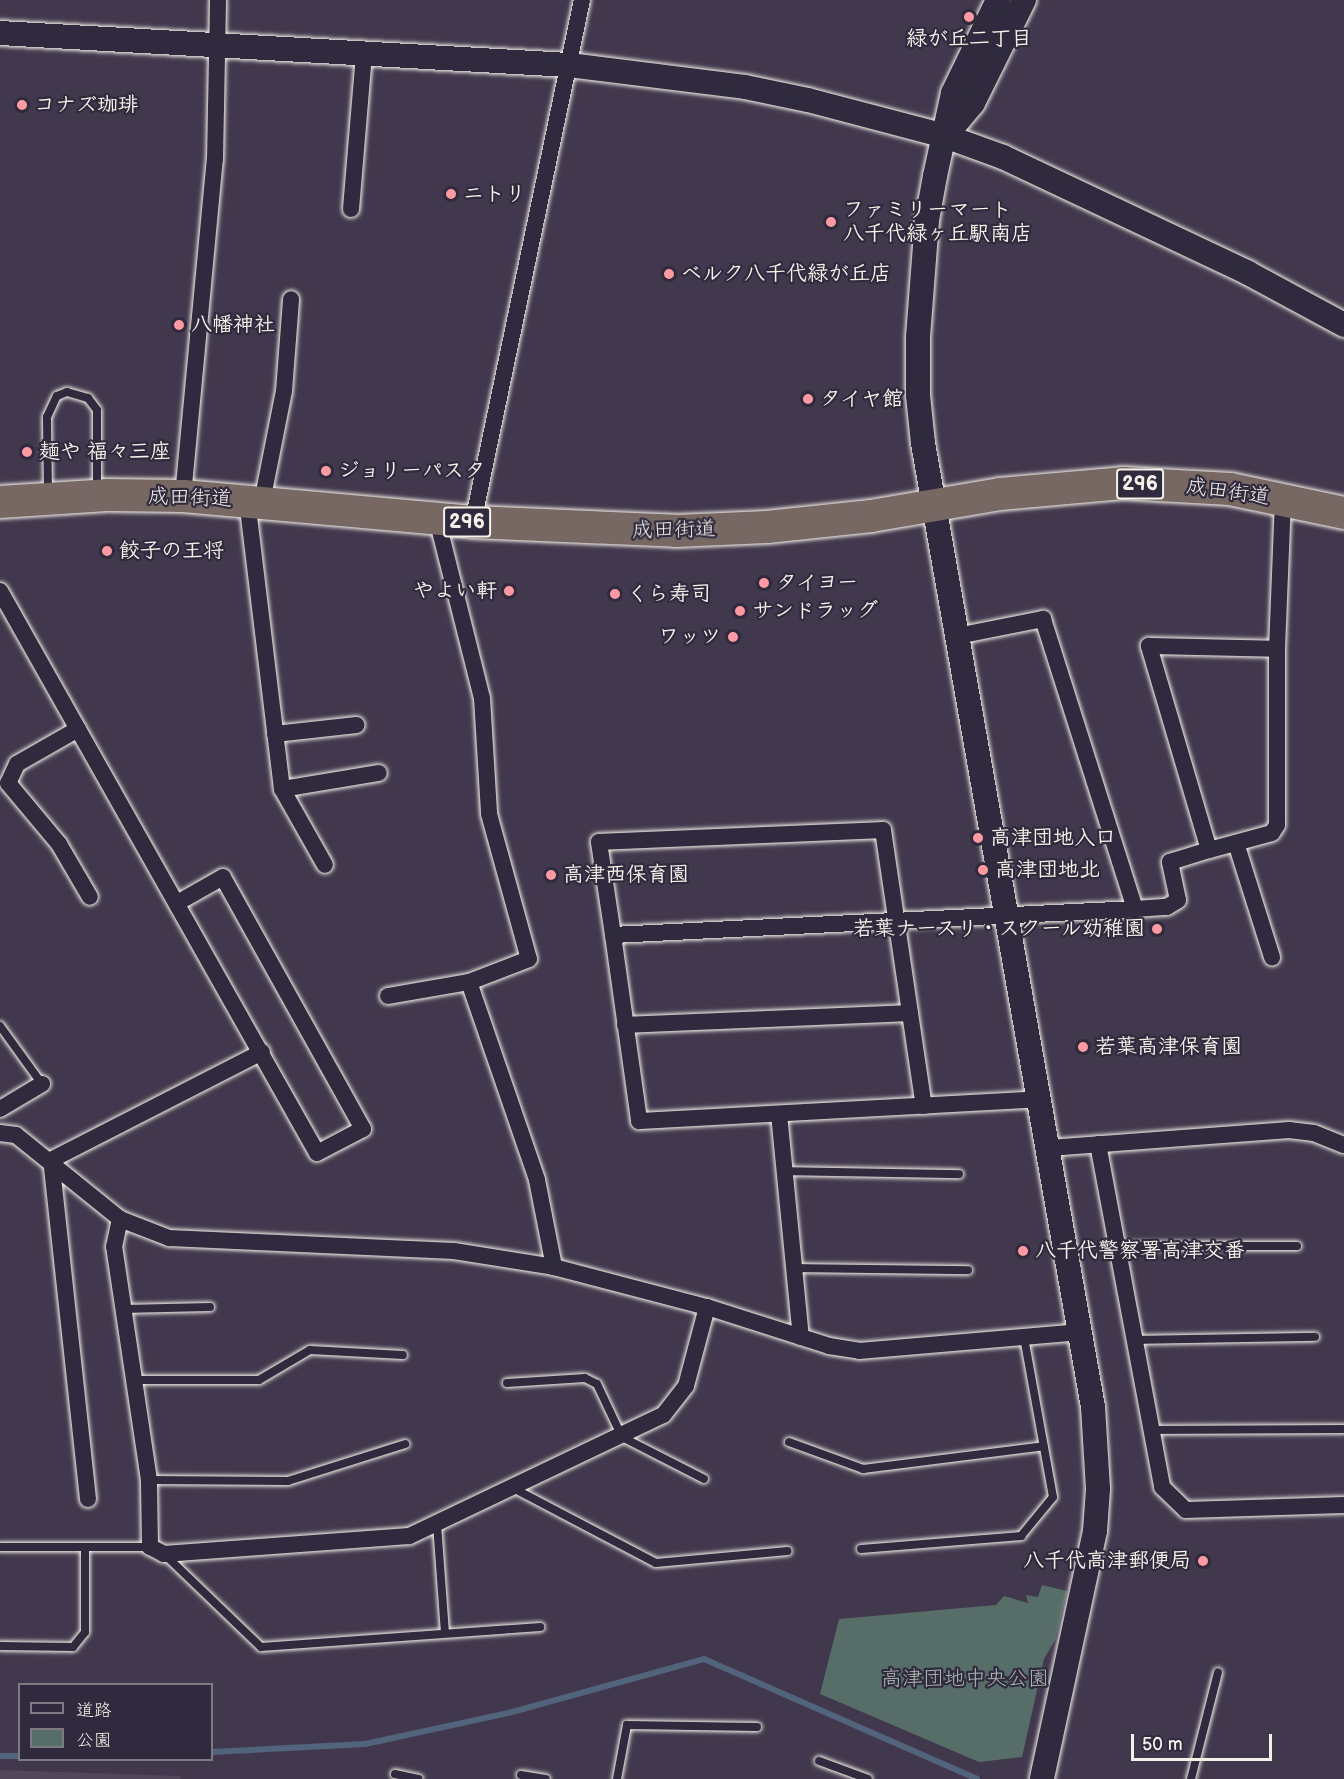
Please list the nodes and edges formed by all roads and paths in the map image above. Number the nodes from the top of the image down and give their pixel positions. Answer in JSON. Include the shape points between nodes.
{"nodes":[{"id":1,"x":218,"y":0,"type":"edge"},
{"id":2,"x":582,"y":0,"type":"edge"},
{"id":3,"x":998,"y":0,"type":"edge"},
{"id":4,"x":1024,"y":0,"type":"edge"},
{"id":5,"x":0,"y":33,"type":"edge"},
{"id":6,"x":218,"y":46,"type":"junction"},
{"id":7,"x":364,"y":54,"type":"junction"},
{"id":8,"x":569,"y":65,"type":"junction"},
{"id":9,"x":945,"y":136,"type":"junction"},
{"id":10,"x":351,"y":209,"type":"dead end"},
{"id":11,"x":291,"y":299,"type":"dead end"},
{"id":12,"x":1344,"y":325,"type":"edge"},
{"id":13,"x":98,"y":496,"type":"junction"},
{"id":14,"x":183,"y":496,"type":"junction"},
{"id":15,"x":48,"y":499,"type":"junction"},
{"id":16,"x":1283,"y":499,"type":"junction"},
{"id":17,"x":254,"y":501,"type":"junction"},
{"id":18,"x":0,"y":502,"type":"edge"},
{"id":19,"x":934,"y":505,"type":"junction"},
{"id":20,"x":1344,"y":513,"type":"edge"},
{"id":21,"x":437,"y":519,"type":"junction"},
{"id":22,"x":473,"y":522,"type":"junction"},
{"id":23,"x":0,"y":591,"type":"edge"},
{"id":24,"x":957,"y":636,"type":"junction"},
{"id":25,"x":1277,"y":649,"type":"junction"},
{"id":26,"x":357,"y":725,"type":"dead end"},
{"id":27,"x":78,"y":729,"type":"junction"},
{"id":28,"x":275,"y":734,"type":"junction"},
{"id":29,"x":379,"y":773,"type":"dead end"},
{"id":30,"x":282,"y":789,"type":"junction"},
{"id":31,"x":1236,"y":843,"type":"junction"},
{"id":32,"x":1209,"y":850,"type":"junction"},
{"id":33,"x":325,"y":865,"type":"dead end"},
{"id":34,"x":90,"y":897,"type":"dead end"},
{"id":35,"x":177,"y":903,"type":"junction"},
{"id":36,"x":1135,"y":909,"type":"junction"},
{"id":37,"x":1008,"y":916,"type":"junction"},
{"id":38,"x":897,"y":922,"type":"junction"},
{"id":39,"x":614,"y":935,"type":"junction"},
{"id":40,"x":1272,"y":957,"type":"dead end"},
{"id":41,"x":469,"y":982,"type":"junction"},
{"id":42,"x":388,"y":996,"type":"dead end"},
{"id":43,"x":910,"y":1013,"type":"junction"},
{"id":44,"x":625,"y":1025,"type":"junction"},
{"id":45,"x":0,"y":1026,"type":"edge"},
{"id":46,"x":262,"y":1052,"type":"junction"},
{"id":47,"x":42,"y":1084,"type":"joint"},
{"id":48,"x":1041,"y":1099,"type":"junction"},
{"id":49,"x":924,"y":1106,"type":"junction"},
{"id":50,"x":0,"y":1109,"type":"edge"},
{"id":51,"x":779,"y":1114,"type":"junction"},
{"id":52,"x":0,"y":1133,"type":"edge"},
{"id":53,"x":1098,"y":1144,"type":"junction"},
{"id":54,"x":1344,"y":1145,"type":"edge"},
{"id":55,"x":1049,"y":1148,"type":"junction"},
{"id":56,"x":51,"y":1160,"type":"junction"},
{"id":57,"x":782,"y":1171,"type":"junction"},
{"id":58,"x":959,"y":1174,"type":"dead end"},
{"id":59,"x":120,"y":1219,"type":"junction"},
{"id":60,"x":1118,"y":1246,"type":"junction"},
{"id":61,"x":1297,"y":1246,"type":"dead end"},
{"id":62,"x":554,"y":1267,"type":"junction"},
{"id":63,"x":793,"y":1268,"type":"junction"},
{"id":64,"x":968,"y":1270,"type":"dead end"},
{"id":65,"x":210,"y":1307,"type":"dead end"},
{"id":66,"x":707,"y":1307,"type":"junction"},
{"id":67,"x":123,"y":1309,"type":"junction"},
{"id":68,"x":1081,"y":1332,"type":"junction"},
{"id":69,"x":801,"y":1337,"type":"junction"},
{"id":70,"x":1024,"y":1337,"type":"junction"},
{"id":71,"x":1315,"y":1338,"type":"dead end"},
{"id":72,"x":1135,"y":1340,"type":"junction"},
{"id":73,"x":403,"y":1355,"type":"dead end"},
{"id":74,"x":134,"y":1380,"type":"junction"},
{"id":75,"x":507,"y":1383,"type":"dead end"},
{"id":76,"x":1344,"y":1429,"type":"edge"},
{"id":77,"x":1151,"y":1430,"type":"junction"},
{"id":78,"x":622,"y":1437,"type":"junction"},
{"id":79,"x":789,"y":1442,"type":"dead end"},
{"id":80,"x":405,"y":1444,"type":"dead end"},
{"id":81,"x":1044,"y":1446,"type":"junction"},
{"id":82,"x":704,"y":1479,"type":"dead end"},
{"id":83,"x":149,"y":1480,"type":"junction"},
{"id":84,"x":513,"y":1488,"type":"junction"},
{"id":85,"x":88,"y":1499,"type":"dead end"},
{"id":86,"x":1344,"y":1505,"type":"edge"},
{"id":87,"x":437,"y":1524,"type":"junction"},
{"id":88,"x":0,"y":1547,"type":"edge"},
{"id":89,"x":85,"y":1547,"type":"junction"},
{"id":90,"x":861,"y":1549,"type":"dead end"},
{"id":91,"x":157,"y":1550,"type":"junction"},
{"id":92,"x":787,"y":1551,"type":"dead end"},
{"id":93,"x":540,"y":1627,"type":"dead end"},
{"id":94,"x":445,"y":1633,"type":"junction"},
{"id":95,"x":0,"y":1646,"type":"edge"},
{"id":96,"x":1218,"y":1672,"type":"dead end"},
{"id":97,"x":757,"y":1727,"type":"dead end"},
{"id":98,"x":819,"y":1761,"type":"dead end"},
{"id":99,"x":395,"y":1774,"type":"dead end"},
{"id":100,"x":521,"y":1775,"type":"dead end"},
{"id":101,"x":418,"y":1779,"type":"edge"},
{"id":102,"x":546,"y":1779,"type":"edge"},
{"id":103,"x":618,"y":1779,"type":"edge"},
{"id":104,"x":868,"y":1779,"type":"edge"},
{"id":105,"x":1042,"y":1779,"type":"edge"},
{"id":106,"x":1191,"y":1779,"type":"edge"}],
"edges":[{"from":1,"to":6,"type":"street"},
{"from":2,"to":8,"type":"street"},
{"from":3,"to":9,"type":"street","via":[[953,93]]},
{"from":4,"to":9,"type":"street","via":[[973,103]]},
{"from":5,"to":6,"type":"street"},
{"from":6,"to":7,"type":"street"},
{"from":6,"to":14,"type":"street","via":[[215,160]]},
{"from":7,"to":8,"type":"street"},
{"from":7,"to":10,"type":"street"},
{"from":8,"to":9,"type":"street","via":[[745,87]]},
{"from":8,"to":22,"type":"street"},
{"from":9,"to":12,"type":"street","via":[[1025,167],[1248,273]]},
{"from":9,"to":19,"type":"street","via":[[927,220],[918,338],[919,405]]},
{"from":11,"to":17,"type":"street","via":[[284,392]]},
{"from":13,"to":14,"type":"highway","name":"成田街道","number":"296"},
{"from":13,"to":15,"type":"highway","name":"成田街道","number":"296"},
{"from":13,"to":15,"type":"lane","via":[[97,410],[88,398],[67,392],[57,396],[47,417]]},
{"from":14,"to":17,"type":"highway","name":"成田街道","number":"296"},
{"from":15,"to":18,"type":"highway","name":"成田街道","number":"296"},
{"from":16,"to":19,"type":"highway","name":"成田街道","number":"296","via":[[1220,488],[1123,483],[1063,486]]},
{"from":16,"to":20,"type":"highway","name":"成田街道","number":"296"},
{"from":16,"to":25,"type":"street"},
{"from":17,"to":21,"type":"highway","name":"成田街道","number":"296"},
{"from":17,"to":28,"type":"street"},
{"from":19,"to":22,"type":"highway","name":"成田街道","number":"296","via":[[778,526],[676,531]]},
{"from":19,"to":24,"type":"street"},
{"from":21,"to":22,"type":"highway","name":"成田街道","number":"296"},
{"from":21,"to":41,"type":"street","via":[[482,698],[489,814],[529,959]]},
{"from":23,"to":27,"type":"street"},
{"from":24,"to":36,"type":"street","via":[[1043,619]]},
{"from":24,"to":37,"type":"street"},
{"from":25,"to":31,"type":"street","via":[[1277,825],[1272,832]]},
{"from":25,"to":32,"type":"street","via":[[1149,646]]},
{"from":26,"to":28,"type":"street"},
{"from":27,"to":34,"type":"street","via":[[17,764],[8,783],[59,844]]},
{"from":27,"to":35,"type":"street"},
{"from":28,"to":30,"type":"street"},
{"from":29,"to":30,"type":"street"},
{"from":30,"to":33,"type":"street"},
{"from":31,"to":32,"type":"street"},
{"from":31,"to":40,"type":"street"},
{"from":32,"to":36,"type":"street","via":[[1170,862],[1178,900],[1167,907]]},
{"from":35,"to":46,"type":"street"},
{"from":35,"to":46,"type":"street","via":[[223,877],[363,1129],[317,1153]]},
{"from":36,"to":37,"type":"street"},
{"from":37,"to":38,"type":"street"},
{"from":37,"to":48,"type":"street"},
{"from":38,"to":39,"type":"street"},
{"from":38,"to":39,"type":"street","via":[[883,830],[599,842]]},
{"from":38,"to":43,"type":"street"},
{"from":39,"to":44,"type":"street"},
{"from":41,"to":42,"type":"street"},
{"from":41,"to":62,"type":"street","via":[[537,1180]]},
{"from":43,"to":44,"type":"street"},
{"from":43,"to":49,"type":"street"},
{"from":44,"to":51,"type":"street","via":[[639,1121]]},
{"from":45,"to":47,"type":"lane"},
{"from":46,"to":56,"type":"street"},
{"from":47,"to":50,"type":"street"},
{"from":48,"to":49,"type":"street"},
{"from":48,"to":55,"type":"street"},
{"from":49,"to":51,"type":"street"},
{"from":51,"to":57,"type":"street"},
{"from":52,"to":56,"type":"street","via":[[16,1135]]},
{"from":53,"to":54,"type":"street","via":[[1289,1130],[1314,1133]]},
{"from":53,"to":55,"type":"street"},
{"from":53,"to":60,"type":"street"},
{"from":55,"to":68,"type":"street"},
{"from":56,"to":59,"type":"street"},
{"from":56,"to":85,"type":"street"},
{"from":57,"to":58,"type":"lane"},
{"from":57,"to":63,"type":"street"},
{"from":59,"to":62,"type":"street","via":[[169,1238],[454,1251]]},
{"from":59,"to":67,"type":"street","via":[[114,1247]]},
{"from":60,"to":61,"type":"lane"},
{"from":60,"to":72,"type":"street"},
{"from":62,"to":66,"type":"street"},
{"from":63,"to":64,"type":"lane"},
{"from":63,"to":69,"type":"street"},
{"from":65,"to":67,"type":"lane"},
{"from":66,"to":69,"type":"street"},
{"from":66,"to":78,"type":"street","via":[[686,1386],[675,1404]]},
{"from":67,"to":74,"type":"street"},
{"from":68,"to":70,"type":"street"},
{"from":68,"to":105,"type":"street","via":[[1093,1407],[1098,1489],[1085,1588]]},
{"from":69,"to":70,"type":"street","via":[[860,1351]]},
{"from":70,"to":81,"type":"lane"},
{"from":71,"to":72,"type":"lane"},
{"from":72,"to":77,"type":"street"},
{"from":73,"to":74,"type":"lane","via":[[310,1350],[259,1380]]},
{"from":74,"to":83,"type":"street"},
{"from":75,"to":78,"type":"lane","via":[[585,1378],[597,1384]]},
{"from":76,"to":77,"type":"lane"},
{"from":77,"to":86,"type":"street","via":[[1162,1488],[1186,1510]]},
{"from":78,"to":82,"type":"lane"},
{"from":78,"to":84,"type":"street"},
{"from":79,"to":81,"type":"lane","via":[[863,1469]]},
{"from":80,"to":83,"type":"lane","via":[[288,1481]]},
{"from":81,"to":90,"type":"lane","via":[[1053,1497],[1021,1536]]},
{"from":83,"to":91,"type":"street"},
{"from":84,"to":87,"type":"street"},
{"from":84,"to":92,"type":"lane","via":[[656,1563]]},
{"from":87,"to":91,"type":"street","via":[[409,1536]]},
{"from":87,"to":94,"type":"lane"},
{"from":88,"to":89,"type":"lane"},
{"from":89,"to":91,"type":"lane"},
{"from":89,"to":95,"type":"lane","via":[[85,1632],[73,1647]]},
{"from":91,"to":94,"type":"lane","via":[[261,1647]]},
{"from":93,"to":94,"type":"lane"},
{"from":96,"to":106,"type":"lane"},
{"from":97,"to":103,"type":"lane","via":[[627,1725]]},
{"from":98,"to":104,"type":"lane"},
{"from":99,"to":101,"type":"lane"},
{"from":100,"to":102,"type":"lane"}]}
